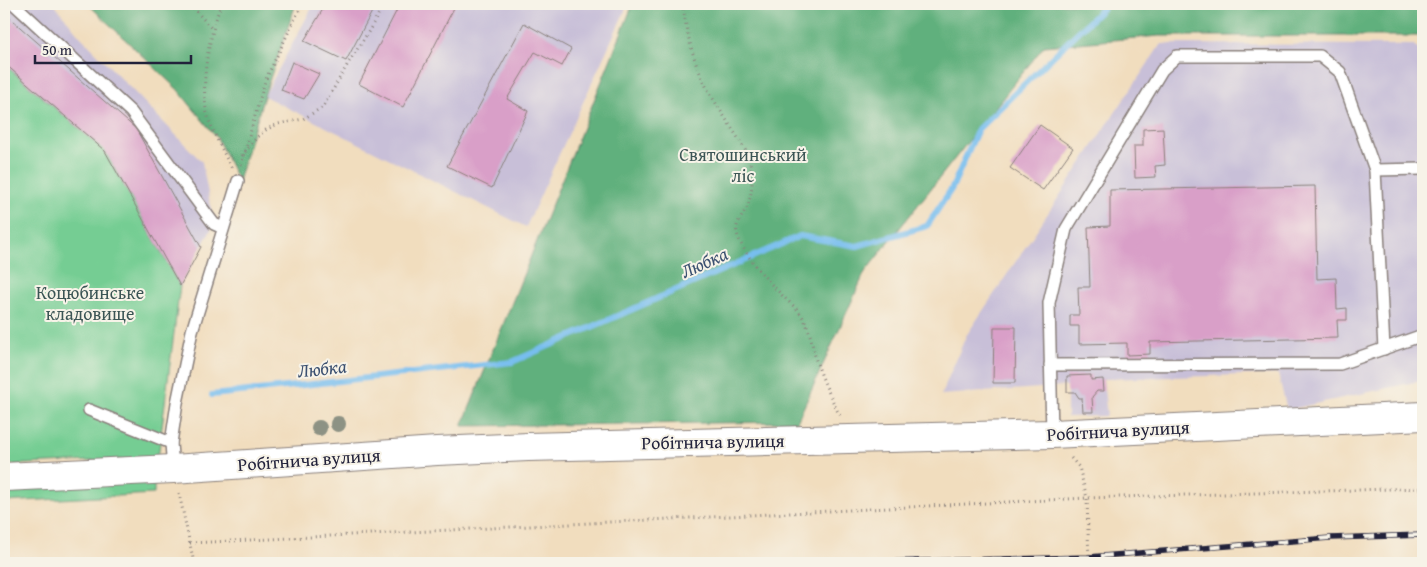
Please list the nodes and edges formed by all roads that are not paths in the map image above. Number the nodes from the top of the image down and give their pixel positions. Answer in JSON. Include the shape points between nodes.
{"nodes":[{"id":1,"x":14,"y":4,"type":"edge"},
{"id":2,"x":1423,"y":168,"type":"edge"},
{"id":3,"x":1376,"y":170,"type":"junction"},
{"id":4,"x":238,"y":181,"type":"road end"},
{"id":5,"x":223,"y":228,"type":"junction"},
{"id":6,"x":1423,"y":335,"type":"edge"},
{"id":7,"x":1384,"y":349,"type":"junction"},
{"id":8,"x":1050,"y":365,"type":"junction"},
{"id":9,"x":89,"y":410,"type":"dead end"},
{"id":10,"x":1423,"y":416,"type":"edge"},
{"id":11,"x":1052,"y":434,"type":"junction"},
{"id":12,"x":172,"y":456,"type":"junction"},
{"id":13,"x":4,"y":477,"type":"edge"}],
"edges":[{"from":1,"to":5,"type":"lane","via":[[131,112],[214,224]]},
{"from":2,"to":3,"type":"lane"},
{"from":3,"to":7,"type":"lane"},
{"from":3,"to":8,"type":"lane","via":[[1340,72],[1320,56],[1177,56],[1162,70],[1066,229],[1049,303]]},
{"from":4,"to":5,"type":"lane"},
{"from":5,"to":12,"type":"lane","via":[[192,332],[177,403]]},
{"from":6,"to":7,"type":"lane"},
{"from":7,"to":8,"type":"lane","via":[[1340,364]]},
{"from":8,"to":11,"type":"lane"},
{"from":9,"to":12,"type":"lane"},
{"from":10,"to":11,"type":"street","name":"Робітнича вулиця"},
{"from":11,"to":12,"type":"street","name":"Робітнича вулиця"},
{"from":12,"to":13,"type":"street","name":"Робітнича вулиця"}]}
